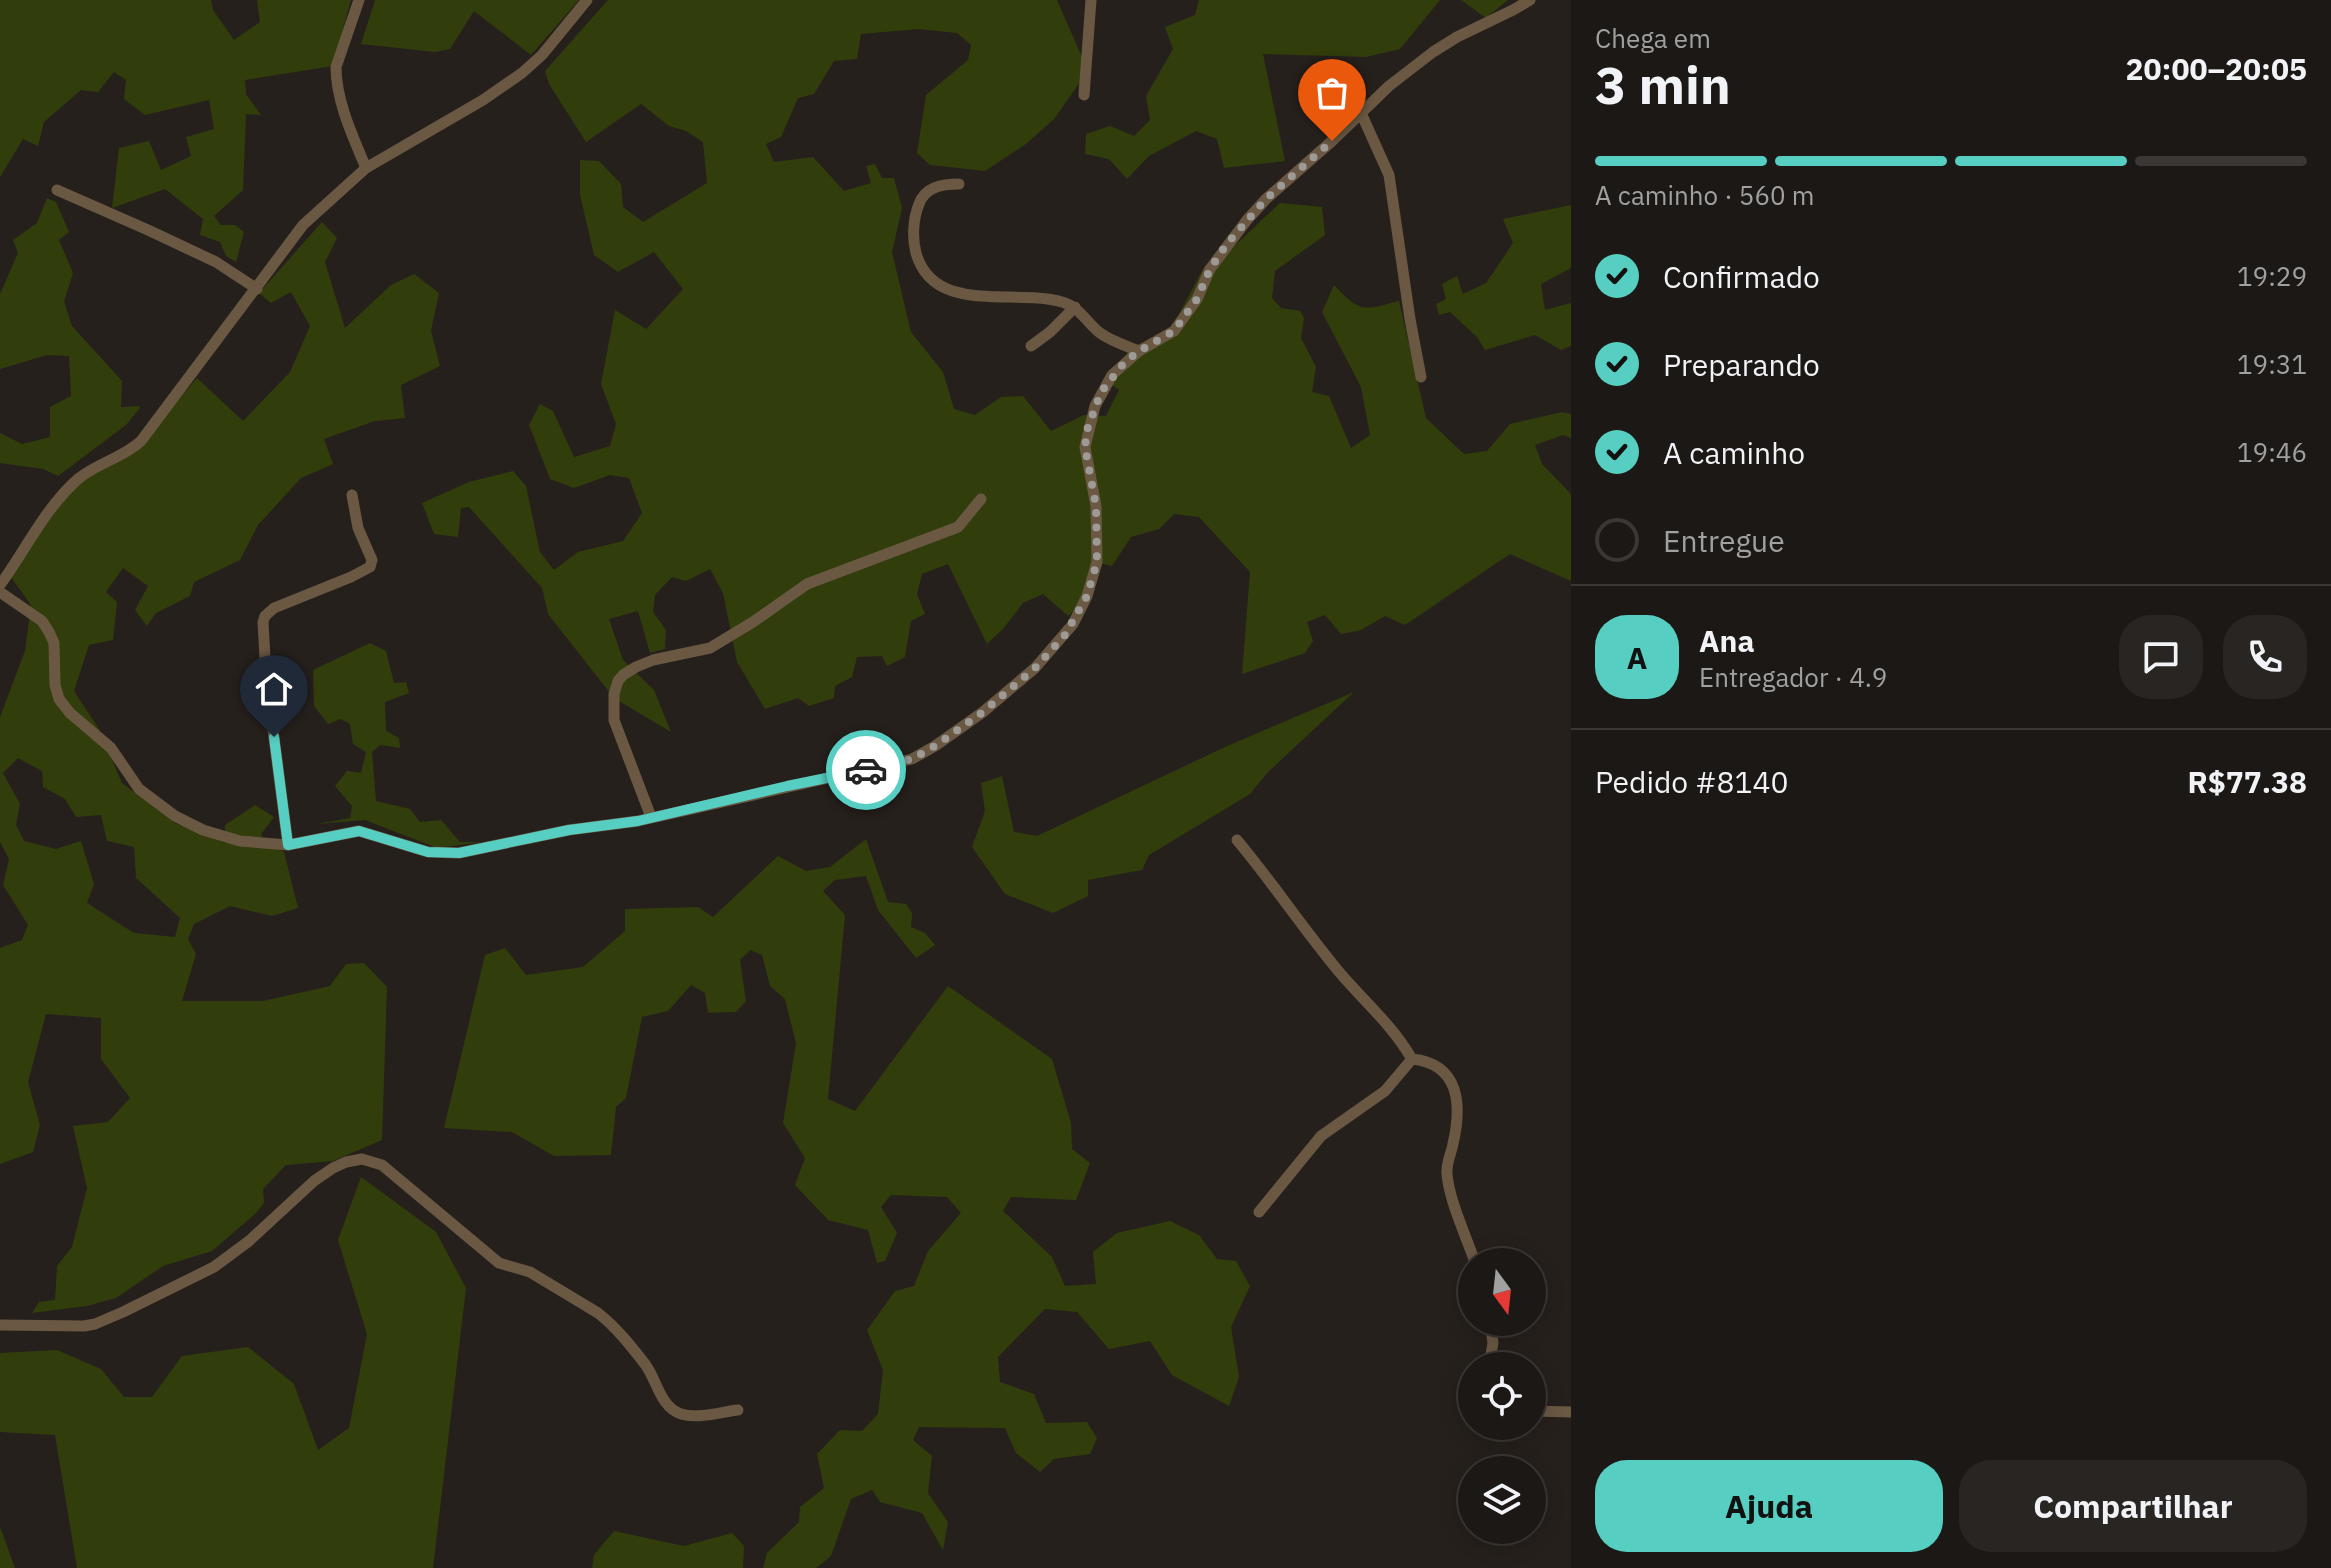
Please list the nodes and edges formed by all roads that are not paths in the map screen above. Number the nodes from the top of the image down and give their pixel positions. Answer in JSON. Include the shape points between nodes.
{"nodes":[{"id":1,"x":359,"y":0,"type":"edge"},
{"id":2,"x":587,"y":0,"type":"edge"},
{"id":3,"x":1091,"y":0,"type":"edge"},
{"id":4,"x":1530,"y":0,"type":"edge"},
{"id":5,"x":1084,"y":95,"type":"dead end"},
{"id":6,"x":1361,"y":113,"type":"junction"},
{"id":7,"x":366,"y":168,"type":"junction"},
{"id":8,"x":959,"y":184,"type":"dead end"},
{"id":9,"x":57,"y":190,"type":"dead end"},
{"id":10,"x":257,"y":289,"type":"junction"},
{"id":11,"x":1075,"y":307,"type":"junction"},
{"id":12,"x":1031,"y":346,"type":"dead end"},
{"id":13,"x":1139,"y":351,"type":"junction"},
{"id":14,"x":1421,"y":377,"type":"dead end"},
{"id":15,"x":352,"y":495,"type":"dead end"},
{"id":16,"x":981,"y":499,"type":"dead end"},
{"id":17,"x":0,"y":585,"type":"edge"},
{"id":18,"x":0,"y":592,"type":"edge"},
{"id":19,"x":651,"y":817,"type":"junction"},
{"id":20,"x":1237,"y":840,"type":"dead end"},
{"id":21,"x":288,"y":845,"type":"junction"},
{"id":22,"x":1412,"y":1059,"type":"junction"},
{"id":23,"x":1259,"y":1212,"type":"dead end"},
{"id":24,"x":1470,"y":1248,"type":"edge"},
{"id":25,"x":0,"y":1325,"type":"edge"},
{"id":26,"x":738,"y":1410,"type":"dead end"},
{"id":27,"x":1546,"y":1411,"type":"edge"},
{"id":28,"x":1571,"y":1412,"type":"edge"}],
"edges":[{"from":1,"to":7,"type":"street","via":[[336,77]]},
{"from":2,"to":7,"type":"street","via":[[522,73]]},
{"from":3,"to":5,"type":"street"},
{"from":4,"to":6,"type":"street","via":[[1433,52]]},
{"from":6,"to":13,"type":"street","via":[[1247,220],[1174,331]]},
{"from":6,"to":14,"type":"street","via":[[1389,175]]},
{"from":7,"to":10,"type":"street","via":[[303,225]]},
{"from":8,"to":11,"type":"street","via":[[932,189],[917,210],[914,246],[931,280],[964,295],[1049,299]]},
{"from":9,"to":10,"type":"street","via":[[216,262]]},
{"from":10,"to":17,"type":"street","via":[[141,441],[77,480]]},
{"from":11,"to":12,"type":"street"},
{"from":11,"to":13,"type":"street","via":[[1101,334]]},
{"from":13,"to":19,"type":"street","via":[[1112,375],[1087,430],[1085,456],[1097,524],[1094,576],[1073,624],[1035,668],[983,712],[912,759]]},
{"from":15,"to":21,"type":"street","via":[[370,567],[274,608],[263,622]]},
{"from":16,"to":19,"type":"street","via":[[958,527],[807,584],[710,648],[653,660],[623,675],[614,694],[614,720]]},
{"from":18,"to":21,"type":"street","via":[[42,621],[54,643],[59,699],[111,748],[139,789],[203,830],[255,844]]},
{"from":19,"to":21,"type":"street","via":[[459,853],[428,852],[359,831]]},
{"from":20,"to":22,"type":"street"},
{"from":22,"to":23,"type":"street","via":[[1385,1091],[1321,1136]]},
{"from":22,"to":24,"type":"street","via":[[1438,1068],[1455,1089],[1458,1119],[1447,1172]]},
{"from":25,"to":26,"type":"street","via":[[84,1326],[123,1312],[214,1267],[314,1181],[362,1159],[382,1165],[499,1263],[530,1272],[598,1313],[648,1367],[674,1410],[690,1416]]},
{"from":27,"to":28,"type":"street"}]}
